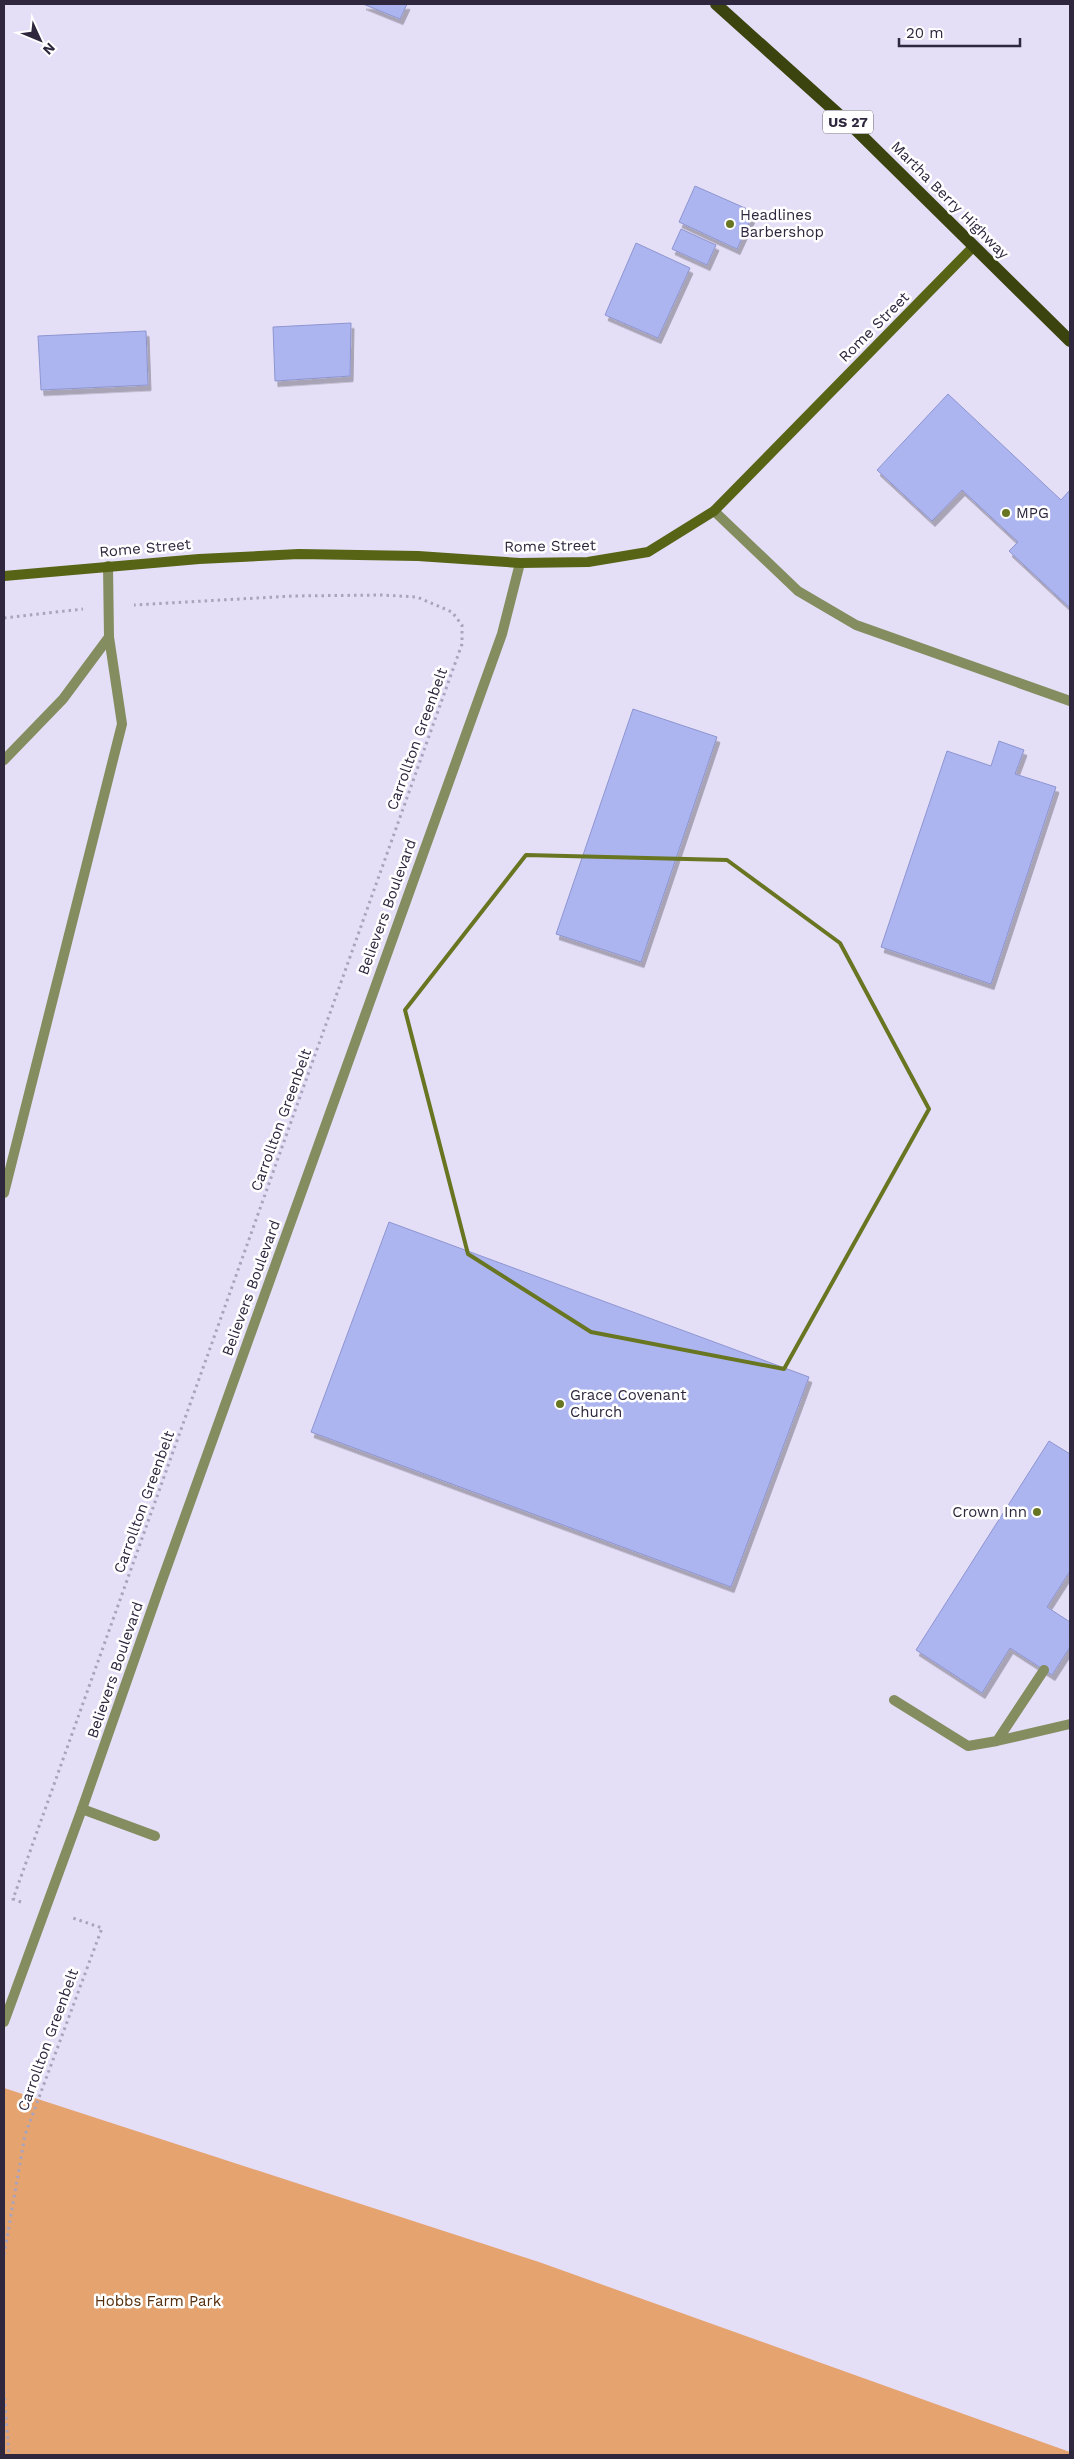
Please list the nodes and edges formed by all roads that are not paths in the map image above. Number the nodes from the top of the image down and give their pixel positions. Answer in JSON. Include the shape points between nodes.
{"nodes":[{"id":1,"x":716,"y":4,"type":"edge"},
{"id":2,"x":974,"y":246,"type":"junction"},
{"id":3,"x":1070,"y":341,"type":"edge"},
{"id":4,"x":714,"y":511,"type":"junction"},
{"id":5,"x":520,"y":563,"type":"junction"},
{"id":6,"x":108,"y":566,"type":"junction"},
{"id":7,"x":4,"y":576,"type":"edge"},
{"id":8,"x":109,"y":637,"type":"junction"},
{"id":9,"x":1070,"y":701,"type":"edge"},
{"id":10,"x":4,"y":760,"type":"edge"},
{"id":11,"x":4,"y":1193,"type":"edge"},
{"id":12,"x":1044,"y":1670,"type":"dead end"},
{"id":13,"x":894,"y":1700,"type":"dead end"},
{"id":14,"x":1070,"y":1724,"type":"edge"},
{"id":15,"x":997,"y":1741,"type":"junction"},
{"id":16,"x":82,"y":1810,"type":"junction"},
{"id":17,"x":155,"y":1836,"type":"dead end"},
{"id":18,"x":4,"y":2022,"type":"edge"}],
"edges":[{"from":1,"to":2,"type":"main road","name":"Martha Berry Highway","number":"US 27","via":[[856,130]]},
{"from":2,"to":3,"type":"main road","name":"Martha Berry Highway","number":"US 27"},
{"from":2,"to":4,"type":"street","name":"Rome Street"},
{"from":4,"to":5,"type":"street","name":"Rome Street","via":[[648,552],[588,562]]},
{"from":4,"to":9,"type":"street","via":[[798,591],[856,625]]},
{"from":5,"to":6,"type":"street","name":"Rome Street","via":[[418,556],[299,554]]},
{"from":5,"to":16,"type":"street","name":"Believers Boulevard","via":[[502,634]]},
{"from":6,"to":7,"type":"street","name":"Rome Street"},
{"from":6,"to":8,"type":"street"},
{"from":8,"to":10,"type":"street","via":[[63,699]]},
{"from":8,"to":11,"type":"street","via":[[122,724]]},
{"from":12,"to":15,"type":"street"},
{"from":13,"to":15,"type":"street","via":[[968,1746]]},
{"from":14,"to":15,"type":"street"},
{"from":16,"to":17,"type":"street"},
{"from":16,"to":18,"type":"street","name":"Believers Boulevard"}]}
